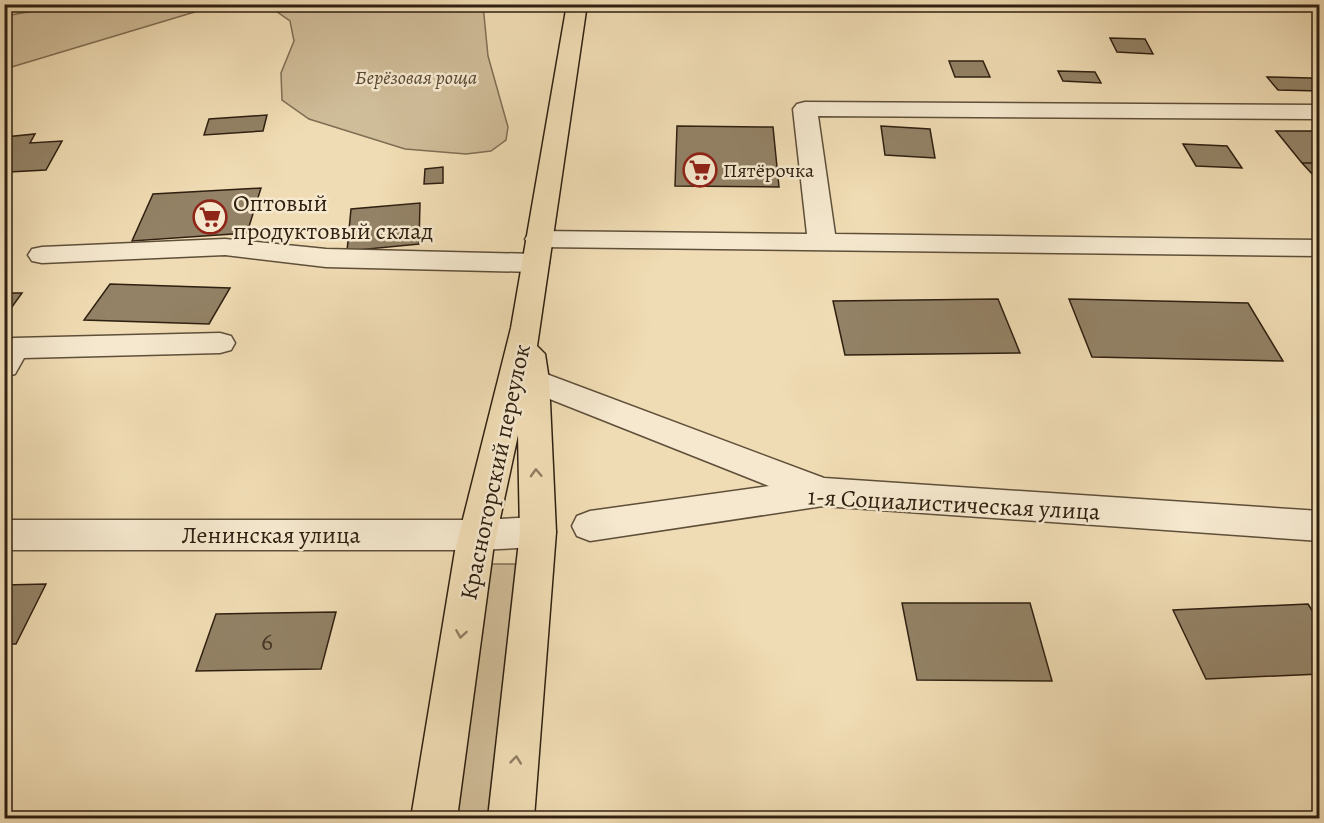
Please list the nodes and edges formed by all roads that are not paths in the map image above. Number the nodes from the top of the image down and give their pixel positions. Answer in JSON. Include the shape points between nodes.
{"nodes":[{"id":1,"x":577,"y":4,"type":"edge"},
{"id":2,"x":1320,"y":112,"type":"edge"},
{"id":3,"x":822,"y":242,"type":"junction"},
{"id":4,"x":1320,"y":248,"type":"edge"},
{"id":5,"x":537,"y":251,"type":"junction"},
{"id":6,"x":42,"y":255,"type":"dead end"},
{"id":7,"x":526,"y":328,"type":"junction"},
{"id":8,"x":220,"y":343,"type":"dead end"},
{"id":9,"x":8,"y":354,"type":"edge"},
{"id":10,"x":533,"y":380,"type":"junction"},
{"id":11,"x":823,"y":492,"type":"junction"},
{"id":12,"x":590,"y":526,"type":"dead end"},
{"id":13,"x":1320,"y":526,"type":"edge"},
{"id":14,"x":538,"y":531,"type":"junction"},
{"id":15,"x":4,"y":535,"type":"edge"},
{"id":16,"x":478,"y":535,"type":"junction"},
{"id":17,"x":434,"y":819,"type":"edge"},
{"id":18,"x":511,"y":819,"type":"edge"}],
"edges":[{"from":1,"to":5,"type":"main road"},
{"from":2,"to":3,"type":"street","via":[[806,109]]},
{"from":3,"to":4,"type":"street"},
{"from":3,"to":5,"type":"street"},
{"from":5,"to":6,"type":"street","via":[[326,258],[225,247]]},
{"from":5,"to":7,"type":"main road"},
{"from":7,"to":10,"type":"main road","name":"Красногорский переулок"},
{"from":7,"to":16,"type":"main road","name":"Красногорский переулок"},
{"from":8,"to":9,"type":"street"},
{"from":10,"to":11,"type":"street"},
{"from":14,"to":10,"type":"main road","name":"Красногорский переулок","one_way":true},
{"from":11,"to":12,"type":"street","name":"1-я Социалистическая улица"},
{"from":11,"to":13,"type":"street","name":"1-я Социалистическая улица"},
{"from":14,"to":16,"type":"street","name":"Ленинская улица"},
{"from":18,"to":14,"type":"main road","name":"Красногорский переулок","one_way":true},
{"from":15,"to":16,"type":"street","name":"Ленинская улица"},
{"from":16,"to":17,"type":"main road","name":"Красногорский переулок","one_way":true}]}
